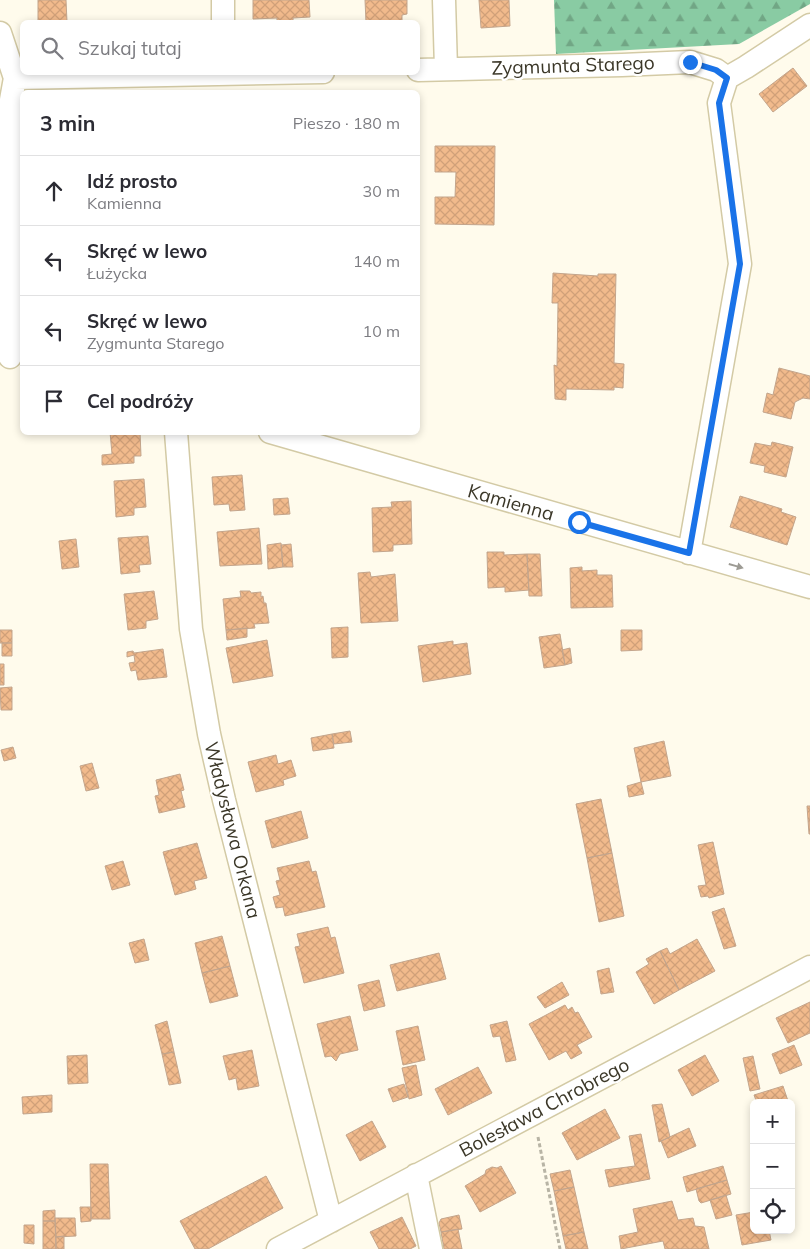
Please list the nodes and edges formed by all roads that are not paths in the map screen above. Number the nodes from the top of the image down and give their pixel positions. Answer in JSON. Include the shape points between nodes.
{"nodes":[{"id":1,"x":223,"y":0,"type":"edge"},
{"id":2,"x":444,"y":0,"type":"edge"},
{"id":3,"x":223,"y":20,"type":"edge"},
{"id":4,"x":810,"y":25,"type":"edge"},
{"id":5,"x":0,"y":33,"type":"edge"},
{"id":6,"x":446,"y":69,"type":"junction"},
{"id":7,"x":420,"y":70,"type":"edge"},
{"id":8,"x":172,"y":75,"type":"edge"},
{"id":9,"x":15,"y":78,"type":"junction"},
{"id":10,"x":727,"y":78,"type":"junction"},
{"id":11,"x":11,"y":357,"type":"edge"},
{"id":12,"x":176,"y":435,"type":"edge"},
{"id":13,"x":280,"y":435,"type":"edge"},
{"id":14,"x":689,"y":553,"type":"junction"},
{"id":15,"x":810,"y":587,"type":"edge"},
{"id":16,"x":810,"y":967,"type":"edge"},
{"id":17,"x":416,"y":1175,"type":"junction"},
{"id":18,"x":331,"y":1221,"type":"junction"},
{"id":19,"x":278,"y":1249,"type":"edge"},
{"id":20,"x":430,"y":1249,"type":"edge"}],
"edges":[{"from":1,"to":3,"type":"street"},
{"from":2,"to":6,"type":"street"},
{"from":4,"to":10,"type":"street"},
{"from":5,"to":9,"type":"street"},
{"from":6,"to":7,"type":"street","name":"Zygmunta Starego"},
{"from":6,"to":10,"type":"street","name":"Zygmunta Starego","via":[[690,62],[716,70]]},
{"from":8,"to":9,"type":"street"},
{"from":9,"to":11,"type":"street","via":[[11,100]]},
{"from":10,"to":14,"type":"street","via":[[719,103],[740,264]]},
{"from":12,"to":18,"type":"street","name":"Władysława Orkana","via":[[191,629],[209,734]]},
{"from":13,"to":14,"type":"street","name":"Kamienna"},
{"from":14,"to":15,"type":"street","name":"Kamienna","one_way":true},
{"from":16,"to":17,"type":"street","name":"Bolesława Chrobrego"},
{"from":17,"to":18,"type":"street","name":"Bolesława Chrobrego"},
{"from":17,"to":20,"type":"street"},
{"from":18,"to":19,"type":"street","name":"Bolesława Chrobrego"}]}
